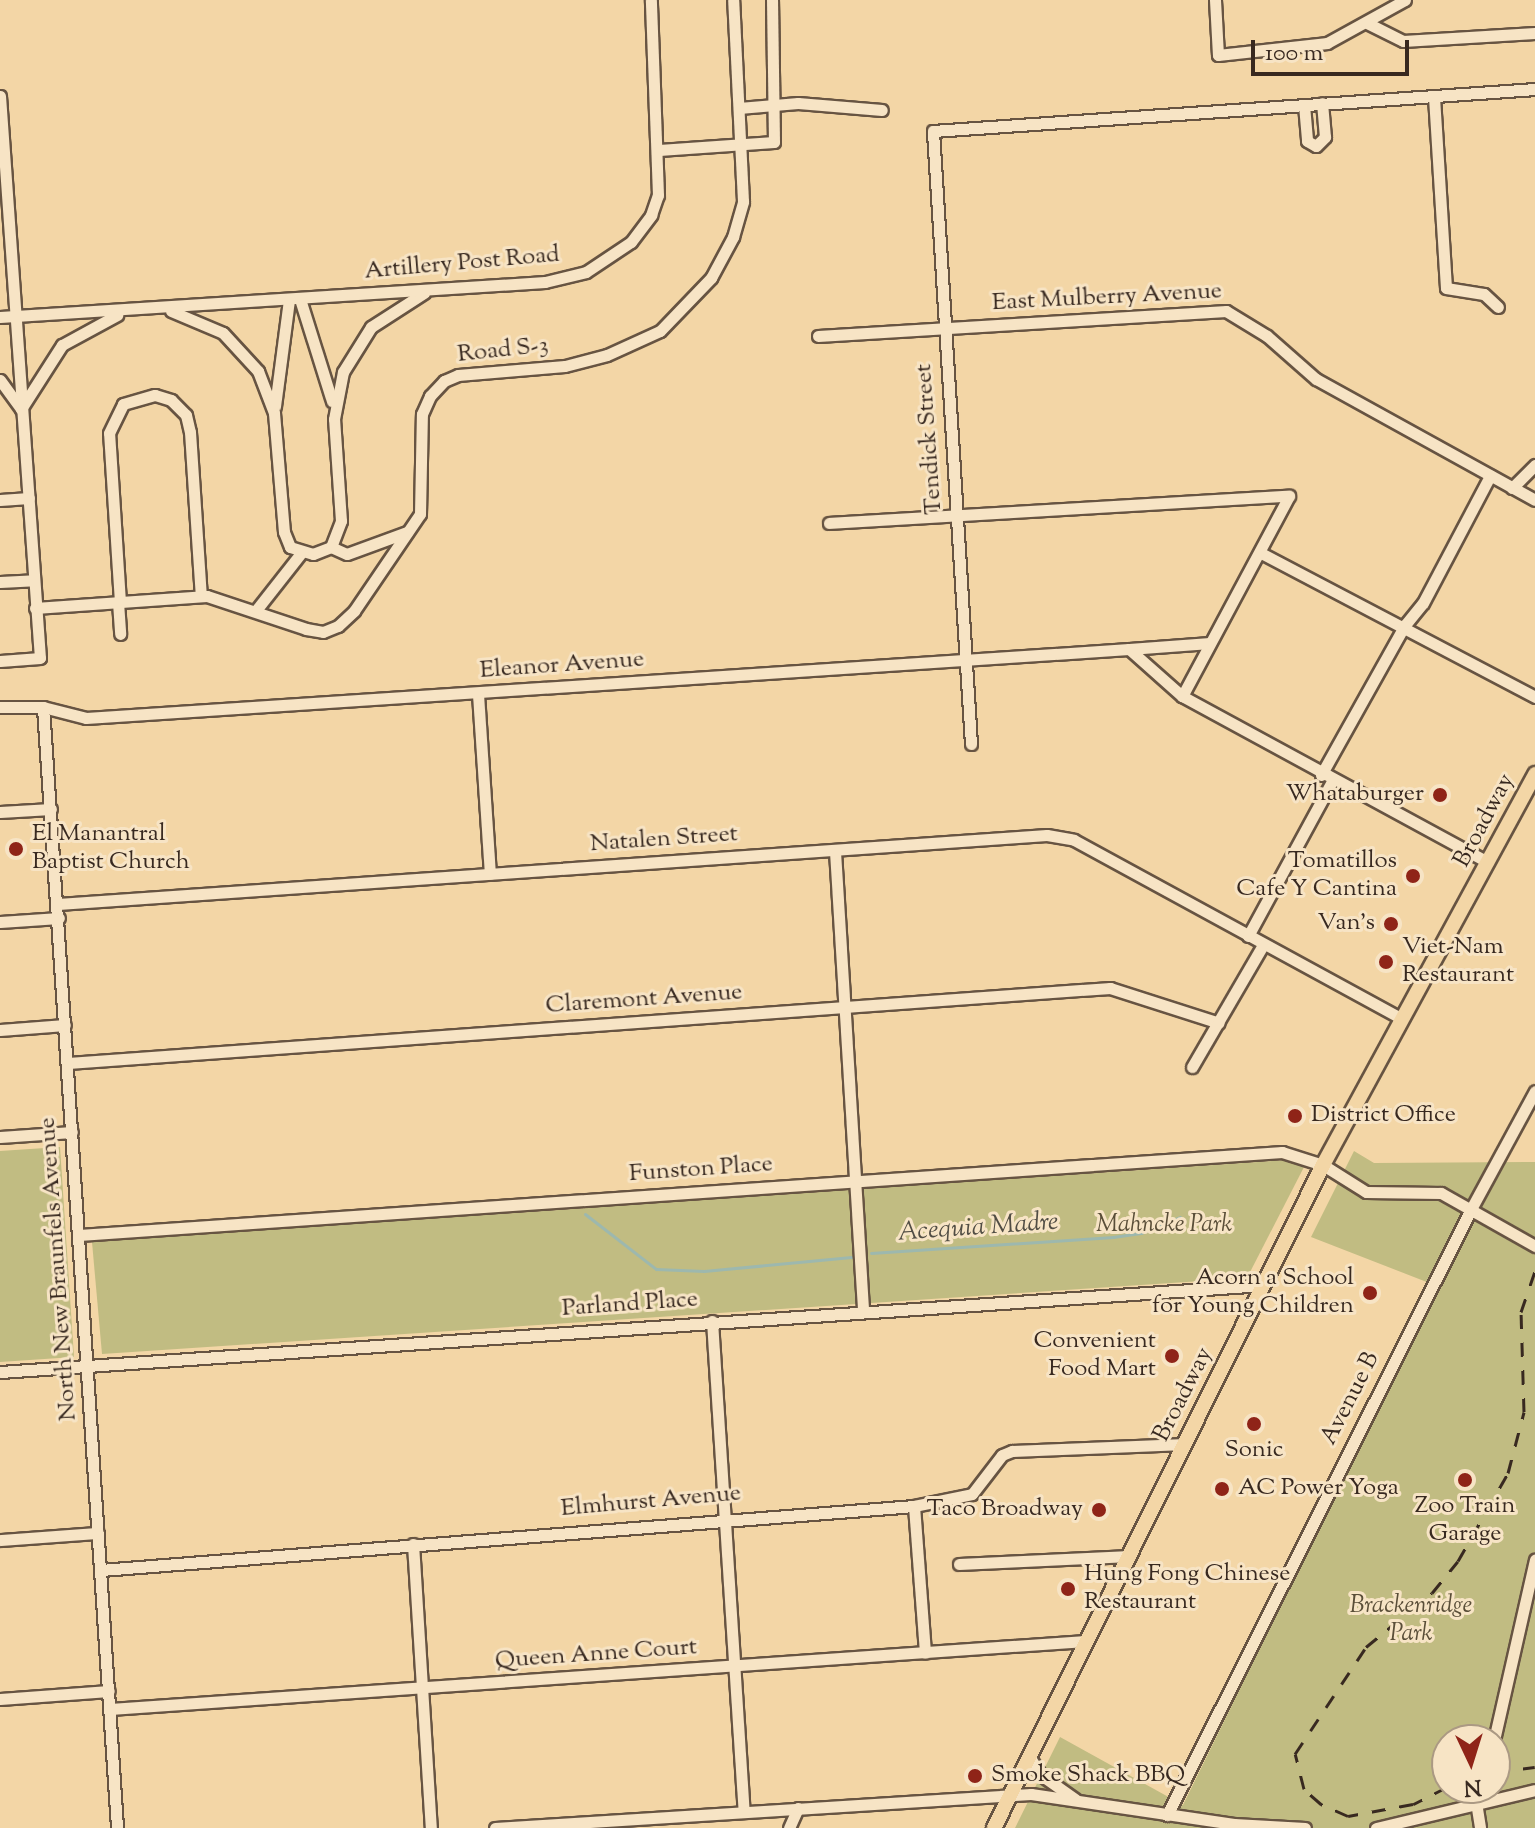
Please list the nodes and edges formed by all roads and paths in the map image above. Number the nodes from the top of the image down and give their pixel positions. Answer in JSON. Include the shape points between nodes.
{"nodes":[{"id":1,"x":651,"y":0,"type":"edge"},
{"id":2,"x":733,"y":0,"type":"edge"},
{"id":3,"x":772,"y":0,"type":"edge"},
{"id":4,"x":1215,"y":0,"type":"edge"},
{"id":5,"x":1405,"y":0,"type":"edge"},
{"id":6,"x":1367,"y":23,"type":"junction"},
{"id":7,"x":1535,"y":33,"type":"edge"},
{"id":8,"x":1535,"y":89,"type":"edge"},
{"id":9,"x":0,"y":96,"type":"edge"},
{"id":10,"x":1434,"y":97,"type":"junction"},
{"id":11,"x":1322,"y":103,"type":"junction"},
{"id":12,"x":776,"y":105,"type":"junction"},
{"id":13,"x":1304,"y":105,"type":"junction"},
{"id":14,"x":739,"y":108,"type":"junction"},
{"id":15,"x":882,"y":110,"type":"dead end"},
{"id":16,"x":741,"y":144,"type":"junction"},
{"id":17,"x":659,"y":150,"type":"junction"},
{"id":18,"x":434,"y":290,"type":"junction"},
{"id":19,"x":294,"y":299,"type":"junction"},
{"id":20,"x":1498,"y":307,"type":"dead end"},
{"id":21,"x":154,"y":308,"type":"junction"},
{"id":22,"x":133,"y":310,"type":"junction"},
{"id":23,"x":15,"y":316,"type":"junction"},
{"id":24,"x":0,"y":317,"type":"edge"},
{"id":25,"x":945,"y":328,"type":"junction"},
{"id":26,"x":818,"y":336,"type":"dead end"},
{"id":27,"x":0,"y":380,"type":"edge"},
{"id":28,"x":21,"y":409,"type":"junction"},
{"id":29,"x":274,"y":413,"type":"junction"},
{"id":30,"x":334,"y":419,"type":"junction"},
{"id":31,"x":1535,"y":465,"type":"edge"},
{"id":32,"x":1490,"y":476,"type":"junction"},
{"id":33,"x":1512,"y":488,"type":"junction"},
{"id":34,"x":29,"y":498,"type":"junction"},
{"id":35,"x":0,"y":500,"type":"edge"},
{"id":36,"x":1535,"y":500,"type":"edge"},
{"id":37,"x":957,"y":514,"type":"junction"},
{"id":38,"x":829,"y":523,"type":"dead end"},
{"id":39,"x":408,"y":532,"type":"junction"},
{"id":40,"x":331,"y":547,"type":"junction"},
{"id":41,"x":301,"y":553,"type":"junction"},
{"id":42,"x":1261,"y":553,"type":"junction"},
{"id":43,"x":34,"y":580,"type":"junction"},
{"id":44,"x":0,"y":582,"type":"edge"},
{"id":45,"x":201,"y":596,"type":"junction"},
{"id":46,"x":119,"y":602,"type":"junction"},
{"id":47,"x":35,"y":608,"type":"junction"},
{"id":48,"x":257,"y":609,"type":"junction"},
{"id":49,"x":1405,"y":625,"type":"junction"},
{"id":50,"x":120,"y":634,"type":"dead end"},
{"id":51,"x":1210,"y":643,"type":"junction"},
{"id":52,"x":1129,"y":649,"type":"junction"},
{"id":53,"x":967,"y":660,"type":"junction"},
{"id":54,"x":0,"y":661,"type":"edge"},
{"id":55,"x":478,"y":694,"type":"junction"},
{"id":56,"x":1182,"y":696,"type":"junction"},
{"id":57,"x":1535,"y":697,"type":"edge"},
{"id":58,"x":0,"y":707,"type":"edge"},
{"id":59,"x":43,"y":707,"type":"junction"},
{"id":60,"x":971,"y":744,"type":"dead end"},
{"id":61,"x":1535,"y":774,"type":"edge"},
{"id":62,"x":1326,"y":778,"type":"junction"},
{"id":63,"x":51,"y":809,"type":"junction"},
{"id":64,"x":0,"y":812,"type":"edge"},
{"id":65,"x":835,"y":851,"type":"junction"},
{"id":66,"x":1488,"y":862,"type":"junction"},
{"id":67,"x":490,"y":874,"type":"junction"},
{"id":68,"x":58,"y":904,"type":"junction"},
{"id":69,"x":59,"y":918,"type":"junction"},
{"id":70,"x":0,"y":922,"type":"edge"},
{"id":71,"x":1248,"y":936,"type":"junction"},
{"id":72,"x":1263,"y":945,"type":"junction"},
{"id":73,"x":845,"y":1008,"type":"junction"},
{"id":74,"x":1402,"y":1019,"type":"junction"},
{"id":75,"x":1219,"y":1023,"type":"junction"},
{"id":76,"x":65,"y":1025,"type":"junction"},
{"id":77,"x":0,"y":1030,"type":"edge"},
{"id":78,"x":68,"y":1063,"type":"junction"},
{"id":79,"x":1192,"y":1067,"type":"dead end"},
{"id":80,"x":1535,"y":1091,"type":"edge"},
{"id":81,"x":72,"y":1132,"type":"junction"},
{"id":82,"x":0,"y":1137,"type":"edge"},
{"id":83,"x":1323,"y":1165,"type":"junction"},
{"id":84,"x":854,"y":1182,"type":"junction"},
{"id":85,"x":1471,"y":1209,"type":"junction"},
{"id":86,"x":79,"y":1235,"type":"junction"},
{"id":87,"x":1535,"y":1246,"type":"edge"},
{"id":88,"x":1263,"y":1285,"type":"junction"},
{"id":89,"x":863,"y":1312,"type":"junction"},
{"id":90,"x":712,"y":1321,"type":"junction"},
{"id":91,"x":87,"y":1366,"type":"junction"},
{"id":92,"x":0,"y":1372,"type":"edge"},
{"id":93,"x":1185,"y":1444,"type":"junction"},
{"id":94,"x":914,"y":1506,"type":"junction"},
{"id":95,"x":725,"y":1517,"type":"junction"},
{"id":96,"x":98,"y":1533,"type":"junction"},
{"id":97,"x":0,"y":1540,"type":"edge"},
{"id":98,"x":413,"y":1544,"type":"junction"},
{"id":99,"x":1130,"y":1556,"type":"junction"},
{"id":100,"x":1535,"y":1560,"type":"edge"},
{"id":101,"x":959,"y":1564,"type":"dead end"},
{"id":102,"x":101,"y":1570,"type":"junction"},
{"id":103,"x":1086,"y":1641,"type":"junction"},
{"id":104,"x":925,"y":1653,"type":"junction"},
{"id":105,"x":735,"y":1667,"type":"junction"},
{"id":106,"x":422,"y":1690,"type":"junction"},
{"id":107,"x":109,"y":1691,"type":"junction"},
{"id":108,"x":0,"y":1699,"type":"edge"},
{"id":109,"x":110,"y":1709,"type":"junction"},
{"id":110,"x":1498,"y":1724,"type":"edge"},
{"id":111,"x":1029,"y":1756,"type":"junction"},
{"id":112,"x":1535,"y":1790,"type":"edge"},
{"id":113,"x":1511,"y":1792,"type":"edge"},
{"id":114,"x":1010,"y":1794,"type":"junction"},
{"id":115,"x":1079,"y":1801,"type":"junction"},
{"id":116,"x":1468,"y":1804,"type":"edge"},
{"id":117,"x":1476,"y":1804,"type":"edge"},
{"id":118,"x":798,"y":1808,"type":"junction"},
{"id":119,"x":744,"y":1812,"type":"junction"},
{"id":120,"x":1167,"y":1815,"type":"junction"},
{"id":121,"x":117,"y":1828,"type":"edge"},
{"id":122,"x":431,"y":1828,"type":"edge"},
{"id":123,"x":497,"y":1828,"type":"edge"},
{"id":124,"x":789,"y":1828,"type":"edge"},
{"id":125,"x":994,"y":1828,"type":"edge"},
{"id":126,"x":1305,"y":1828,"type":"edge"},
{"id":127,"x":1376,"y":1828,"type":"edge"},
{"id":128,"x":1480,"y":1828,"type":"edge"}],
"edges":[{"from":1,"to":17,"type":"street","name":"Artillery Post Road"},
{"from":2,"to":14,"type":"street","name":"Road S-3"},
{"from":3,"to":12,"type":"street"},
{"from":4,"to":6,"type":"street","via":[[1218,55],[1304,49]]},
{"from":5,"to":6,"type":"street"},
{"from":6,"to":7,"type":"street","via":[[1403,41]]},
{"from":8,"to":10,"type":"street"},
{"from":9,"to":23,"type":"street"},
{"from":10,"to":11,"type":"street"},
{"from":10,"to":20,"type":"street","via":[[1446,288],[1484,294]]},
{"from":11,"to":13,"type":"street"},
{"from":11,"to":13,"type":"street","via":[[1325,137],[1316,146],[1307,141]]},
{"from":12,"to":14,"type":"street"},
{"from":12,"to":15,"type":"street"},
{"from":12,"to":16,"type":"street","via":[[774,142]]},
{"from":13,"to":25,"type":"street","name":"Tendick Street","via":[[933,131]]},
{"from":14,"to":16,"type":"street","name":"Road S-3"},
{"from":16,"to":17,"type":"street"},
{"from":16,"to":39,"type":"street","name":"Road S-3","via":[[743,201],[733,237],[697,297],[660,331],[607,355],[565,366],[458,375],[430,396],[422,420],[423,505]]},
{"from":17,"to":18,"type":"street","name":"Artillery Post Road","via":[[660,186],[651,215],[631,242],[606,262],[559,280]]},
{"from":18,"to":19,"type":"street","name":"Artillery Post Road"},
{"from":18,"to":30,"type":"street","via":[[392,309],[355,347],[339,385]]},
{"from":19,"to":21,"type":"street","name":"Artillery Post Road"},
{"from":19,"to":29,"type":"street"},
{"from":19,"to":30,"type":"street","via":[[329,381]]},
{"from":21,"to":22,"type":"street","name":"Artillery Post Road"},
{"from":21,"to":29,"type":"street","via":[[188,315],[223,333],[258,371]]},
{"from":22,"to":23,"type":"street","name":"Artillery Post Road"},
{"from":22,"to":28,"type":"street","name":"Artillery Post Road","via":[[94,323],[62,345]]},
{"from":23,"to":24,"type":"street","name":"Artillery Post Road"},
{"from":23,"to":28,"type":"street"},
{"from":25,"to":26,"type":"street","name":"East Mulberry Avenue"},
{"from":25,"to":32,"type":"street","name":"East Mulberry Avenue","via":[[1226,311],[1267,336],[1304,372]]},
{"from":25,"to":37,"type":"street","name":"Tendick Street"},
{"from":27,"to":28,"type":"street"},
{"from":28,"to":34,"type":"street"},
{"from":29,"to":41,"type":"street","via":[[284,532]]},
{"from":30,"to":40,"type":"street","via":[[341,521]]},
{"from":31,"to":33,"type":"street"},
{"from":32,"to":33,"type":"street","name":"East Mulberry Avenue"},
{"from":32,"to":49,"type":"street","via":[[1423,603]]},
{"from":33,"to":36,"type":"street","name":"East Mulberry Avenue"},
{"from":34,"to":35,"type":"street"},
{"from":34,"to":43,"type":"street"},
{"from":37,"to":38,"type":"street"},
{"from":37,"to":42,"type":"street","via":[[1289,496]]},
{"from":37,"to":53,"type":"street","name":"Tendick Street"},
{"from":39,"to":40,"type":"street","via":[[347,554]]},
{"from":39,"to":48,"type":"street","name":"Road S-3","via":[[338,626],[323,632],[306,629]]},
{"from":40,"to":41,"type":"street"},
{"from":41,"to":48,"type":"street"},
{"from":42,"to":49,"type":"street"},
{"from":42,"to":51,"type":"street"},
{"from":43,"to":44,"type":"street"},
{"from":43,"to":47,"type":"street"},
{"from":45,"to":46,"type":"street","name":"Road S-3"},
{"from":45,"to":46,"type":"street","via":[[186,415],[171,400],[138,396],[123,404],[109,433]]},
{"from":45,"to":48,"type":"street","name":"Road S-3"},
{"from":46,"to":47,"type":"street","name":"Road S-3"},
{"from":46,"to":50,"type":"street"},
{"from":47,"to":54,"type":"street","via":[[40,658]]},
{"from":49,"to":57,"type":"street"},
{"from":49,"to":62,"type":"street"},
{"from":51,"to":52,"type":"street","name":"Eleanor Avenue"},
{"from":51,"to":56,"type":"street"},
{"from":52,"to":53,"type":"street","name":"Eleanor Avenue"},
{"from":52,"to":56,"type":"street"},
{"from":53,"to":55,"type":"street","name":"Eleanor Avenue"},
{"from":53,"to":60,"type":"street","name":"Tendick Street"},
{"from":55,"to":59,"type":"street","name":"Eleanor Avenue","via":[[86,718]]},
{"from":55,"to":67,"type":"street"},
{"from":56,"to":62,"type":"street"},
{"from":58,"to":59,"type":"street","name":"Eleanor Avenue"},
{"from":59,"to":63,"type":"street","name":"North New Braunfels Avenue"},
{"from":61,"to":66,"type":"main road","name":"Broadway"},
{"from":62,"to":66,"type":"street"},
{"from":62,"to":71,"type":"street"},
{"from":63,"to":64,"type":"street"},
{"from":63,"to":68,"type":"street","name":"North New Braunfels Avenue"},
{"from":65,"to":67,"type":"street","name":"Natalen Street"},
{"from":65,"to":71,"type":"street","name":"Natalen Street","via":[[1047,835],[1074,840]]},
{"from":65,"to":73,"type":"street"},
{"from":66,"to":74,"type":"main road","name":"Broadway"},
{"from":67,"to":68,"type":"street","name":"Natalen Street"},
{"from":68,"to":69,"type":"street","name":"North New Braunfels Avenue"},
{"from":69,"to":70,"type":"street"},
{"from":69,"to":76,"type":"street","name":"North New Braunfels Avenue"},
{"from":71,"to":72,"type":"street","name":"Natalen Street"},
{"from":72,"to":74,"type":"street"},
{"from":72,"to":75,"type":"street"},
{"from":73,"to":75,"type":"street","name":"Claremont Avenue","via":[[1110,988]]},
{"from":73,"to":78,"type":"street","name":"Claremont Avenue"},
{"from":73,"to":84,"type":"street"},
{"from":74,"to":83,"type":"main road","name":"Broadway"},
{"from":75,"to":79,"type":"street"},
{"from":76,"to":77,"type":"street"},
{"from":76,"to":78,"type":"street","name":"North New Braunfels Avenue"},
{"from":78,"to":81,"type":"street","name":"North New Braunfels Avenue"},
{"from":80,"to":85,"type":"street","name":"Avenue B"},
{"from":81,"to":82,"type":"street"},
{"from":81,"to":86,"type":"street","name":"North New Braunfels Avenue"},
{"from":83,"to":84,"type":"street","name":"Funston Place","via":[[1282,1152]]},
{"from":83,"to":85,"type":"street","name":"Funston Place","via":[[1366,1192],[1429,1190]]},
{"from":83,"to":88,"type":"main road","name":"Broadway"},
{"from":84,"to":86,"type":"street","name":"Funston Place"},
{"from":84,"to":89,"type":"street"},
{"from":85,"to":87,"type":"street","name":"Funston Place"},
{"from":85,"to":120,"type":"street","name":"Avenue B"},
{"from":86,"to":91,"type":"street","name":"North New Braunfels Avenue"},
{"from":88,"to":89,"type":"street","name":"Parland Place"},
{"from":88,"to":93,"type":"main road","name":"Broadway"},
{"from":89,"to":90,"type":"street","name":"Parland Place"},
{"from":90,"to":91,"type":"street","name":"Parland Place"},
{"from":90,"to":95,"type":"street"},
{"from":91,"to":92,"type":"street","name":"Parland Place"},
{"from":91,"to":96,"type":"street","name":"North New Braunfels Avenue"},
{"from":93,"to":94,"type":"street","name":"Elmhurst Avenue","via":[[1012,1451],[1002,1455],[972,1494]]},
{"from":93,"to":99,"type":"main road","name":"Broadway"},
{"from":94,"to":95,"type":"street","name":"Elmhurst Avenue"},
{"from":94,"to":104,"type":"street"},
{"from":95,"to":98,"type":"street","name":"Elmhurst Avenue"},
{"from":95,"to":105,"type":"street"},
{"from":96,"to":97,"type":"street"},
{"from":96,"to":102,"type":"street","name":"North New Braunfels Avenue"},
{"from":98,"to":102,"type":"street","name":"Elmhurst Avenue"},
{"from":98,"to":106,"type":"street"},
{"from":99,"to":101,"type":"street"},
{"from":99,"to":103,"type":"main road","name":"Broadway"},
{"from":100,"to":110,"type":"street"},
{"from":102,"to":107,"type":"street","name":"North New Braunfels Avenue"},
{"from":103,"to":104,"type":"street","name":"Queen Anne Court"},
{"from":103,"to":111,"type":"main road","name":"Broadway"},
{"from":104,"to":105,"type":"street","name":"Queen Anne Court"},
{"from":105,"to":106,"type":"street","name":"Queen Anne Court"},
{"from":105,"to":119,"type":"street"},
{"from":106,"to":109,"type":"street","name":"Queen Anne Court"},
{"from":106,"to":122,"type":"street"},
{"from":107,"to":108,"type":"street"},
{"from":107,"to":109,"type":"street","name":"North New Braunfels Avenue"},
{"from":109,"to":121,"type":"street","name":"North New Braunfels Avenue"},
{"from":111,"to":114,"type":"main road","name":"Broadway"},
{"from":111,"to":115,"type":"street","via":[[1041,1775]]},
{"from":112,"to":113,"type":"street"},
{"from":114,"to":115,"type":"street"},
{"from":114,"to":118,"type":"street"},
{"from":114,"to":125,"type":"main road","name":"Broadway"},
{"from":115,"to":120,"type":"street"},
{"from":116,"to":127,"type":"street"},
{"from":117,"to":128,"type":"street"},
{"from":118,"to":119,"type":"street"},
{"from":118,"to":124,"type":"street"},
{"from":119,"to":123,"type":"street"},
{"from":120,"to":126,"type":"street"}]}
